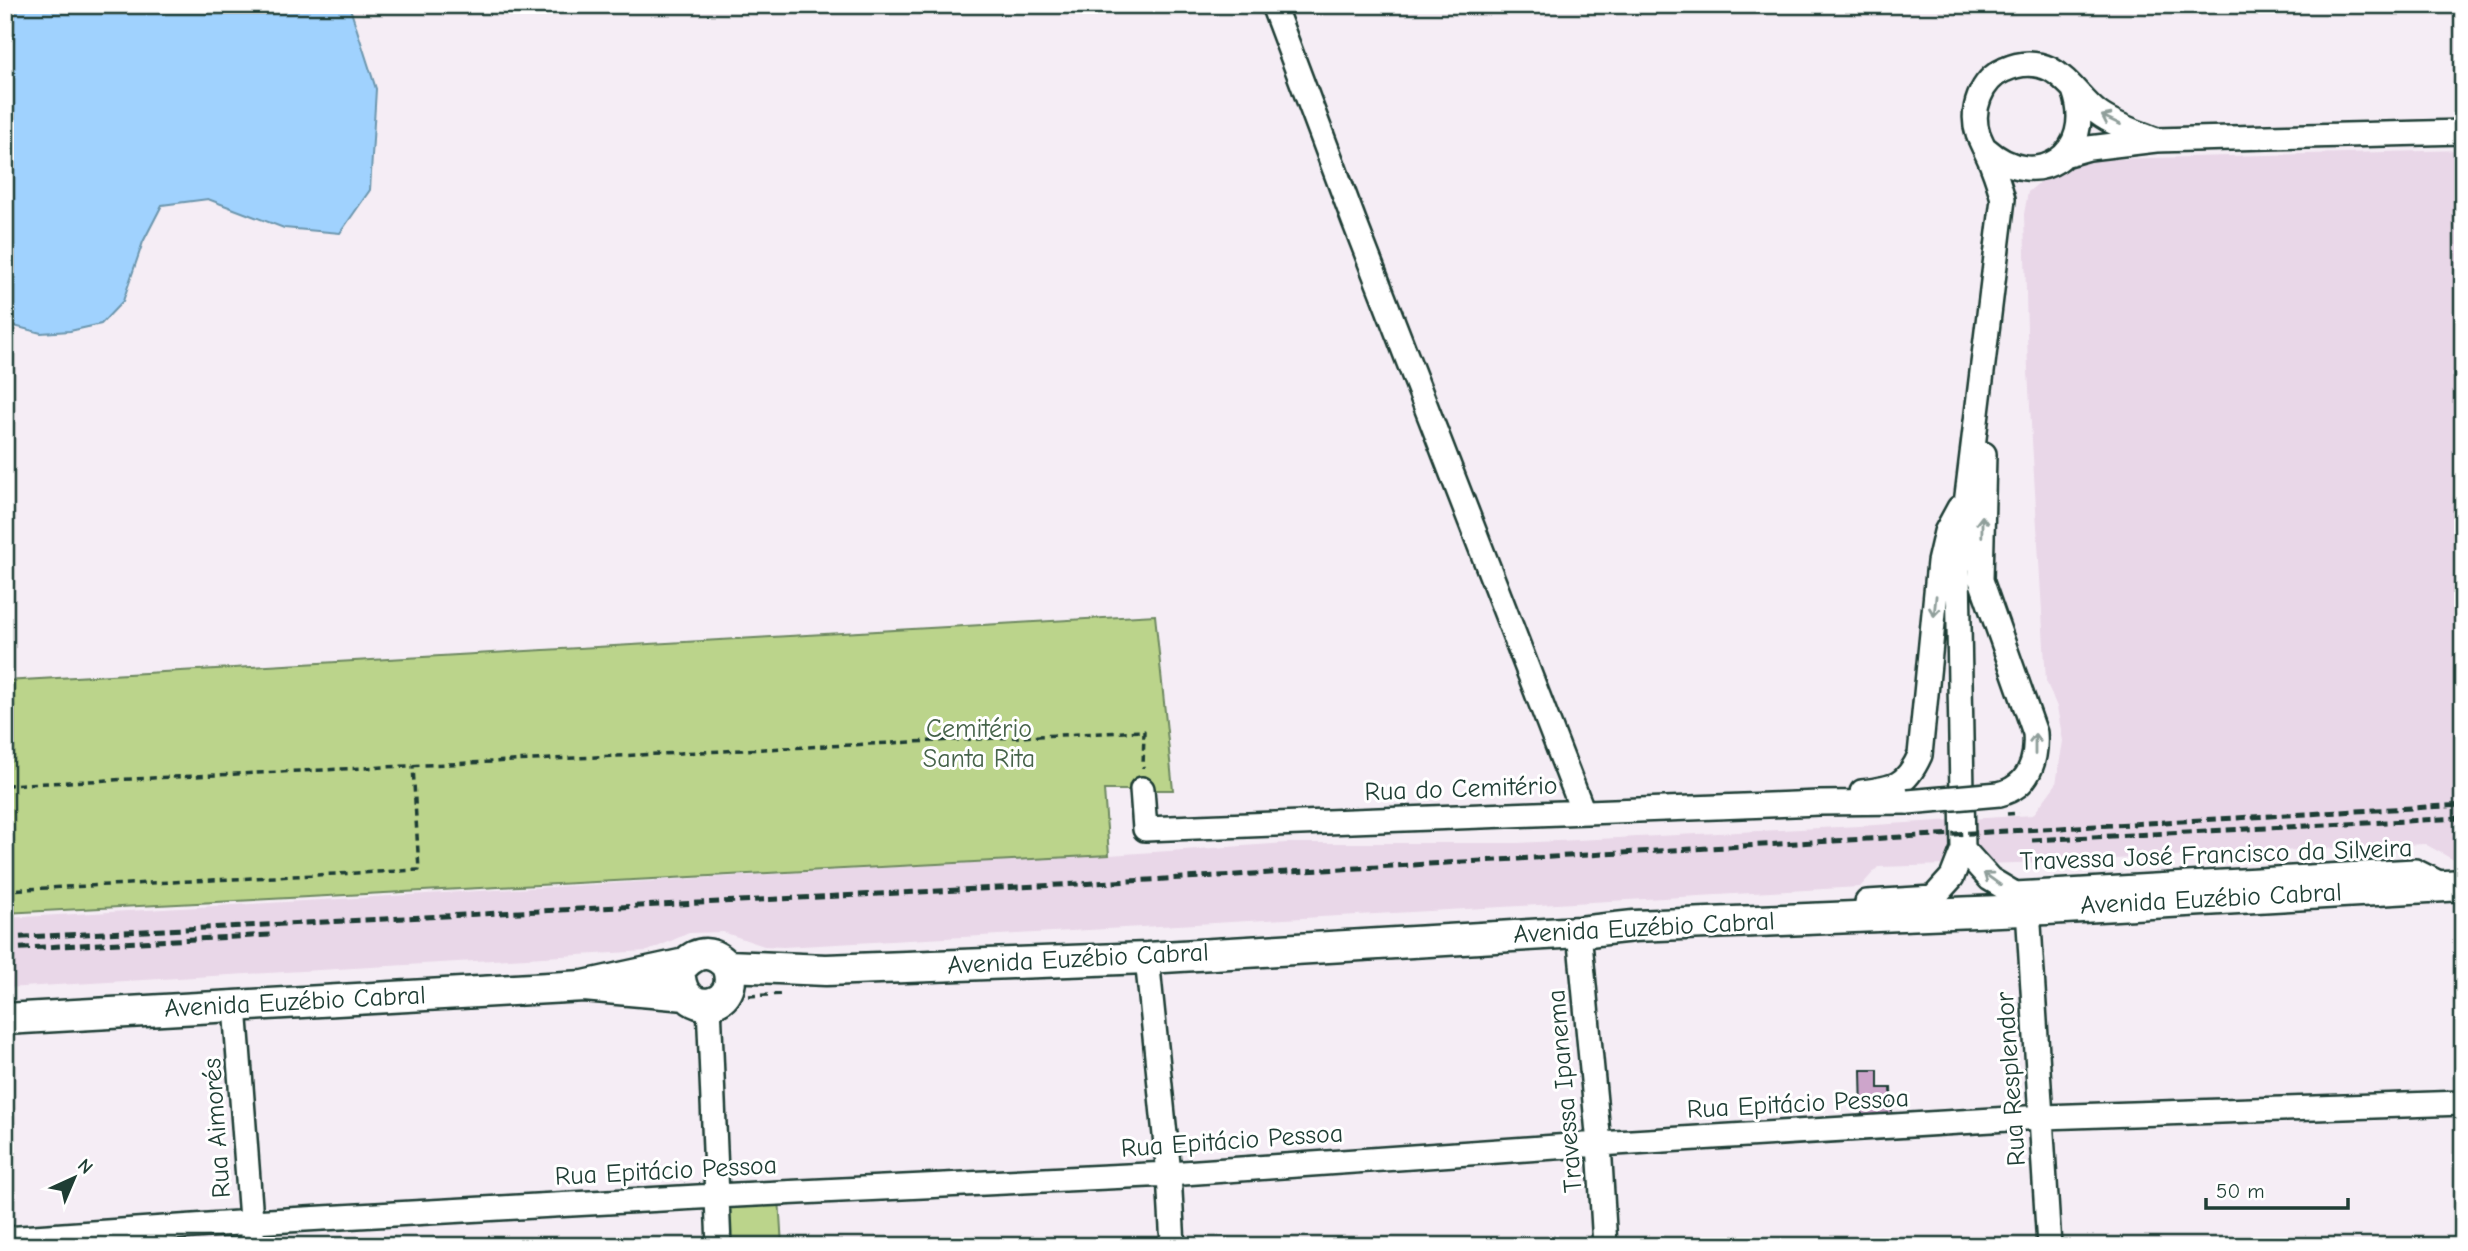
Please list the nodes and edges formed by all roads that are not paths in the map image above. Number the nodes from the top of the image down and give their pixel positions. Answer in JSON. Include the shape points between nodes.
{"nodes":[{"id":1,"x":1273,"y":5,"type":"edge"},
{"id":2,"x":2074,"y":90,"type":"junction"},
{"id":3,"x":2463,"y":132,"type":"edge"},
{"id":4,"x":2156,"y":140,"type":"junction"},
{"id":5,"x":1986,"y":149,"type":"junction"},
{"id":6,"x":2057,"y":160,"type":"junction"},
{"id":7,"x":2003,"y":199,"type":"junction"},
{"id":8,"x":1980,"y":380,"type":"junction"},
{"id":9,"x":1965,"y":494,"type":"junction"},
{"id":10,"x":1142,"y":789,"type":"road end"},
{"id":11,"x":1819,"y":803,"type":"junction"},
{"id":12,"x":1584,"y":812,"type":"junction"},
{"id":13,"x":1963,"y":849,"type":"junction"},
{"id":14,"x":2453,"y":885,"type":"edge"},
{"id":15,"x":2028,"y":909,"type":"junction"},
{"id":16,"x":1633,"y":926,"type":"junction"},
{"id":17,"x":1578,"y":932,"type":"junction"},
{"id":18,"x":1147,"y":958,"type":"junction"},
{"id":19,"x":685,"y":964,"type":"junction"},
{"id":20,"x":584,"y":986,"type":"junction"},
{"id":21,"x":713,"y":989,"type":"junction"},
{"id":22,"x":235,"y":1006,"type":"junction"},
{"id":23,"x":5,"y":1019,"type":"edge"},
{"id":24,"x":2463,"y":1103,"type":"edge"},
{"id":25,"x":2043,"y":1117,"type":"junction"},
{"id":26,"x":1599,"y":1144,"type":"junction"},
{"id":27,"x":1169,"y":1174,"type":"junction"},
{"id":28,"x":716,"y":1196,"type":"junction"},
{"id":29,"x":252,"y":1222,"type":"junction"},
{"id":30,"x":5,"y":1239,"type":"edge"},
{"id":31,"x":253,"y":1246,"type":"edge"},
{"id":32,"x":719,"y":1246,"type":"edge"},
{"id":33,"x":1173,"y":1246,"type":"edge"},
{"id":34,"x":1605,"y":1246,"type":"edge"},
{"id":35,"x":2049,"y":1246,"type":"edge"}],
"edges":[{"from":1,"to":12,"type":"street"},
{"from":4,"to":2,"type":"street","one_way":true,"via":[[2099,114]]},
{"from":2,"to":5,"type":"street","via":[[2063,77],[2032,64],[1999,72],[1986,83],[1975,116]]},
{"from":2,"to":6,"type":"street","via":[[2080,124],[2075,141]]},
{"from":3,"to":4,"type":"street"},
{"from":4,"to":6,"type":"street","via":[[2089,148]]},
{"from":5,"to":6,"type":"street","via":[[2015,168],[2033,169]]},
{"from":5,"to":7,"type":"street"},
{"from":6,"to":7,"type":"street","via":[[2018,183]]},
{"from":7,"to":8,"type":"street"},
{"from":8,"to":9,"type":"street"},
{"from":11,"to":8,"type":"street","name":"Rua do Cemitério","one_way":true,"bridge":true,"via":[[1999,794],[2018,786],[2030,770],[2035,733],[1980,580],[1984,441]]},
{"from":9,"to":11,"type":"street","name":"Rua do Cemitério","one_way":true,"via":[[1946,532],[1939,562],[1920,755],[1911,774],[1899,783]]},
{"from":9,"to":13,"type":"street","via":[[1958,570]]},
{"from":10,"to":12,"type":"street","name":"Rua do Cemitério","via":[[1145,828]]},
{"from":11,"to":12,"type":"street","name":"Rua do Cemitério"},
{"from":14,"to":13,"type":"street","name":"Travessa José Francisco da Silveira","one_way":true,"via":[[2415,871],[2015,894],[1990,879]]},
{"from":13,"to":16,"type":"street","via":[[1952,877],[1933,898],[1707,911]]},
{"from":14,"to":15,"type":"main road","name":"Avenida Euzébio Cabral"},
{"from":15,"to":16,"type":"main road","name":"Avenida Euzébio Cabral"},
{"from":15,"to":25,"type":"street","name":"Rua Resplendor"},
{"from":16,"to":17,"type":"main road","name":"Avenida Euzébio Cabral"},
{"from":17,"to":18,"type":"main road","name":"Avenida Euzébio Cabral"},
{"from":17,"to":26,"type":"street","name":"Travessa Ipanema"},
{"from":18,"to":21,"type":"main road","name":"Avenida Euzébio Cabral","via":[[826,970]]},
{"from":18,"to":27,"type":"street"},
{"from":19,"to":20,"type":"main road","name":"Avenida Euzébio Cabral"},
{"from":19,"to":21,"type":"main road","via":[[680,980]]},
{"from":19,"to":21,"type":"main road","name":"Avenida Euzébio Cabral","via":[[698,954],[722,959]]},
{"from":20,"to":21,"type":"main road","name":"Avenida Euzébio Cabral"},
{"from":20,"to":22,"type":"main road","name":"Avenida Euzébio Cabral"},
{"from":21,"to":28,"type":"street"},
{"from":22,"to":23,"type":"main road","name":"Avenida Euzébio Cabral"},
{"from":22,"to":29,"type":"street","name":"Rua Aimorés"},
{"from":24,"to":25,"type":"street","name":"Rua Epitácio Pessoa"},
{"from":25,"to":26,"type":"street","name":"Rua Epitácio Pessoa"},
{"from":25,"to":35,"type":"street","name":"Rua Resplendor"},
{"from":26,"to":27,"type":"street","name":"Rua Epitácio Pessoa"},
{"from":26,"to":34,"type":"street","name":"Travessa Ipanema"},
{"from":27,"to":28,"type":"street","name":"Rua Epitácio Pessoa"},
{"from":27,"to":33,"type":"street"},
{"from":28,"to":29,"type":"street","name":"Rua Epitácio Pessoa"},
{"from":28,"to":32,"type":"street"},
{"from":29,"to":30,"type":"street","name":"Rua Epitácio Pessoa"},
{"from":29,"to":31,"type":"street","name":"Rua Aimorés"}]}
